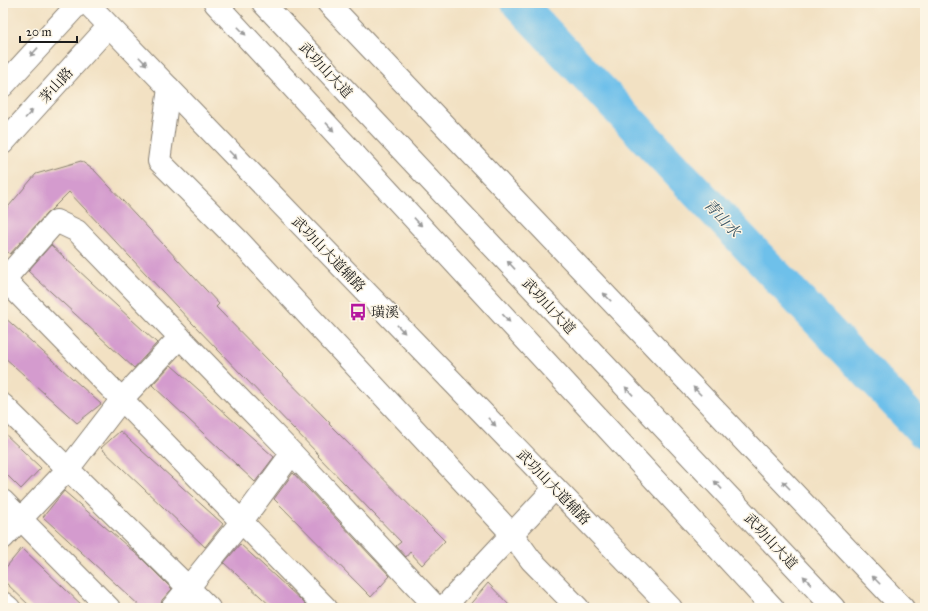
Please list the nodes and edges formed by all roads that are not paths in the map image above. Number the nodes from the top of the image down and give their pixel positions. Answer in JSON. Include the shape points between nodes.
{"nodes":[{"id":1,"x":80,"y":3,"type":"edge"},
{"id":2,"x":87,"y":3,"type":"edge"},
{"id":3,"x":215,"y":3,"type":"edge"},
{"id":4,"x":263,"y":3,"type":"edge"},
{"id":5,"x":328,"y":3,"type":"edge"},
{"id":6,"x":108,"y":26,"type":"junction"},
{"id":7,"x":3,"y":86,"type":"edge"},
{"id":8,"x":169,"y":88,"type":"junction"},
{"id":9,"x":3,"y":143,"type":"edge"},
{"id":10,"x":4,"y":280,"type":"edge"},
{"id":11,"x":180,"y":337,"type":"junction"},
{"id":12,"x":122,"y":400,"type":"junction"},
{"id":13,"x":3,"y":405,"type":"edge"},
{"id":14,"x":292,"y":453,"type":"junction"},
{"id":15,"x":68,"y":469,"type":"junction"},
{"id":16,"x":555,"y":488,"type":"junction"},
{"id":17,"x":3,"y":501,"type":"edge"},
{"id":18,"x":20,"y":519,"type":"junction"},
{"id":19,"x":242,"y":521,"type":"junction"},
{"id":20,"x":512,"y":534,"type":"junction"},
{"id":21,"x":3,"y":538,"type":"edge"},
{"id":22,"x":189,"y":588,"type":"junction"},
{"id":23,"x":3,"y":603,"type":"edge"},
{"id":24,"x":9,"y":608,"type":"edge"},
{"id":25,"x":109,"y":608,"type":"edge"},
{"id":26,"x":172,"y":608,"type":"edge"},
{"id":27,"x":209,"y":608,"type":"edge"},
{"id":28,"x":326,"y":608,"type":"edge"},
{"id":29,"x":437,"y":608,"type":"edge"},
{"id":30,"x":443,"y":608,"type":"edge"},
{"id":31,"x":578,"y":608,"type":"edge"},
{"id":32,"x":671,"y":608,"type":"edge"},
{"id":33,"x":773,"y":608,"type":"edge"},
{"id":34,"x":834,"y":608,"type":"edge"},
{"id":35,"x":903,"y":608,"type":"edge"}],
"edges":[{"from":1,"to":7,"type":"main road","one_way":true},
{"from":2,"to":6,"type":"main road","name":"武功山大道辅路"},
{"from":3,"to":33,"type":"main road","one_way":true},
{"from":34,"to":4,"type":"main road","name":"武功山大道","one_way":true},
{"from":35,"to":5,"type":"main road","one_way":true},
{"from":6,"to":8,"type":"main road","name":"武功山大道辅路","one_way":true},
{"from":9,"to":6,"type":"main road","name":"茅山路","one_way":true},
{"from":8,"to":16,"type":"main road","name":"武功山大道辅路","one_way":true},
{"from":8,"to":20,"type":"main road","via":[[159,161],[238,240]]},
{"from":10,"to":11,"type":"main road","via":[[56,221],[77,231]]},
{"from":10,"to":12,"type":"main road"},
{"from":11,"to":12,"type":"main road"},
{"from":11,"to":14,"type":"main road"},
{"from":12,"to":15,"type":"main road"},
{"from":12,"to":19,"type":"main road"},
{"from":13,"to":15,"type":"main road"},
{"from":14,"to":19,"type":"main road"},
{"from":14,"to":29,"type":"main road"},
{"from":15,"to":18,"type":"main road"},
{"from":15,"to":22,"type":"main road"},
{"from":16,"to":20,"type":"main road"},
{"from":16,"to":32,"type":"main road","name":"武功山大道辅路"},
{"from":17,"to":18,"type":"main road"},
{"from":18,"to":21,"type":"main road"},
{"from":18,"to":25,"type":"main road"},
{"from":19,"to":22,"type":"main road"},
{"from":19,"to":28,"type":"main road"},
{"from":20,"to":30,"type":"main road"},
{"from":20,"to":31,"type":"main road","via":[[531,560]]},
{"from":22,"to":26,"type":"main road"},
{"from":22,"to":27,"type":"main road"},
{"from":23,"to":24,"type":"main road"}]}
